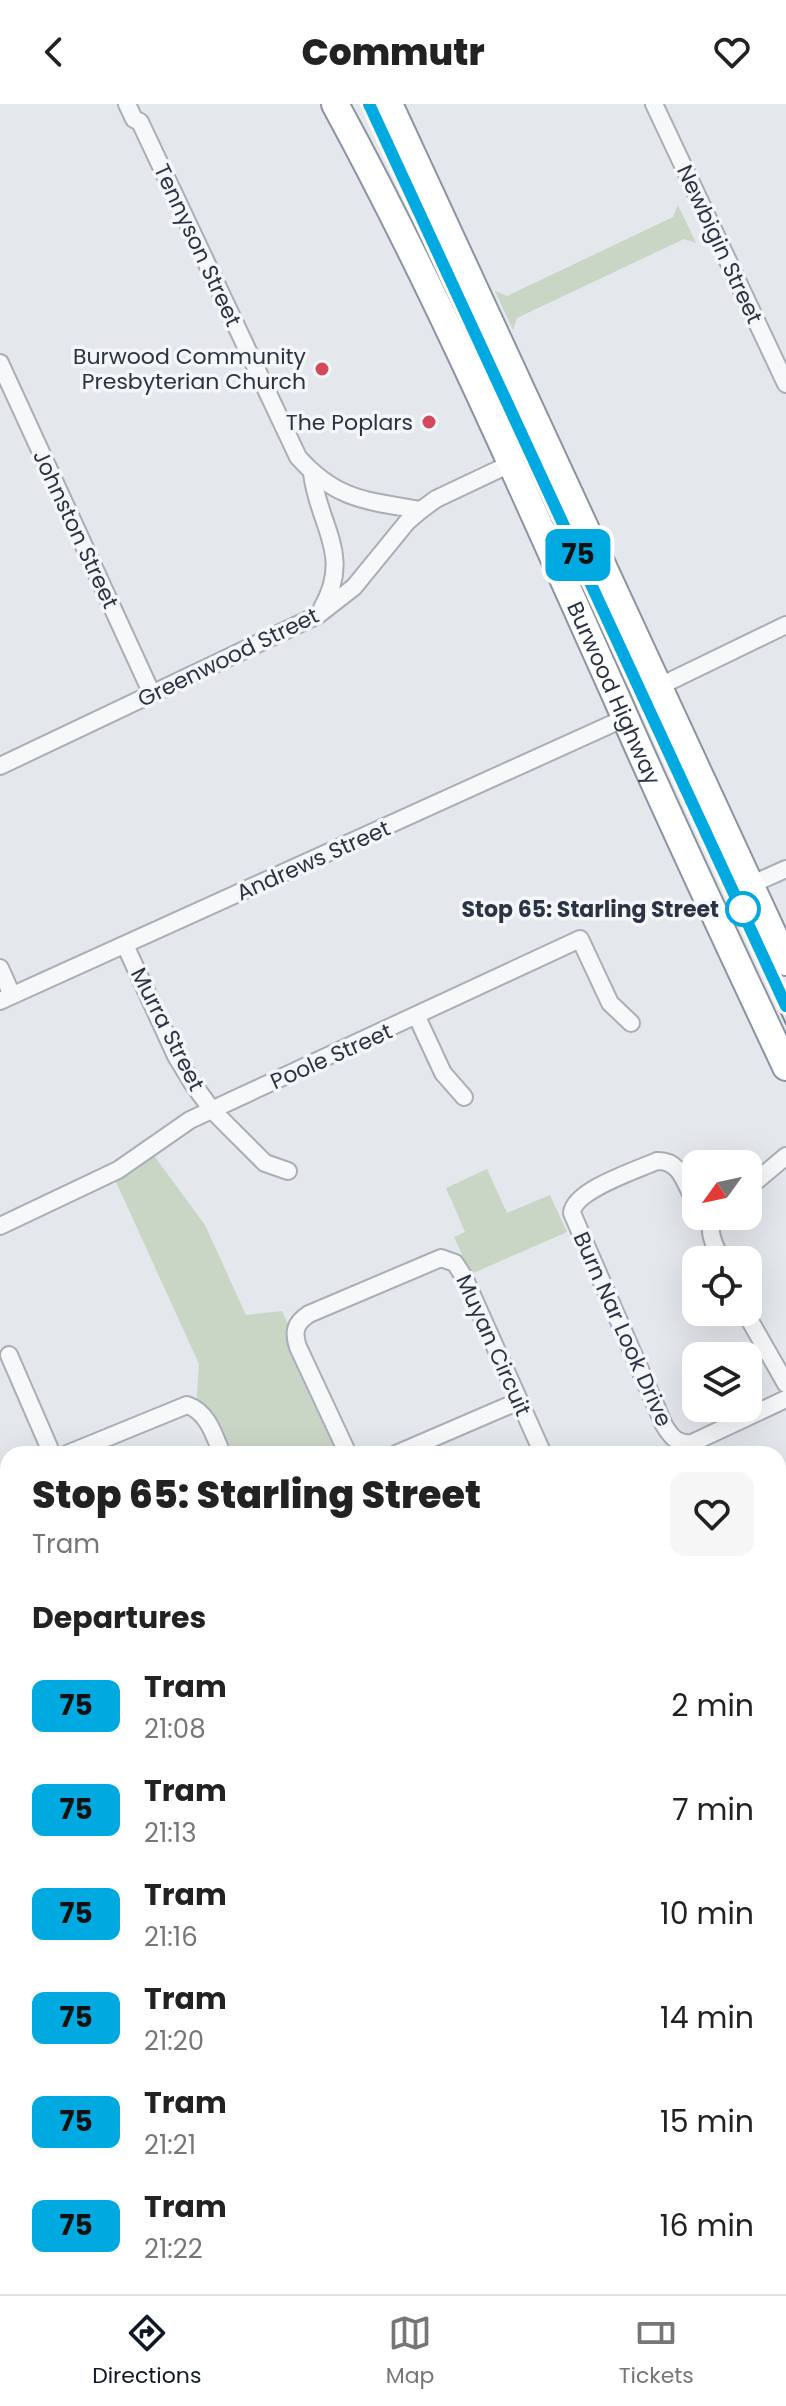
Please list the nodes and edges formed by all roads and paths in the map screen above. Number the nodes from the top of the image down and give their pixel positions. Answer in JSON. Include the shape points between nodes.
{"nodes":[{"id":1,"x":127,"y":104,"type":"edge"},
{"id":2,"x":335,"y":104,"type":"edge"},
{"id":3,"x":389,"y":104,"type":"edge"},
{"id":4,"x":654,"y":104,"type":"edge"},
{"id":5,"x":445,"y":226,"type":"junction"},
{"id":6,"x":408,"y":242,"type":"junction"},
{"id":7,"x":0,"y":363,"type":"edge"},
{"id":8,"x":786,"y":384,"type":"edge"},
{"id":9,"x":512,"y":463,"type":"junction"},
{"id":10,"x":312,"y":473,"type":"junction"},
{"id":11,"x":421,"y":510,"type":"junction"},
{"id":12,"x":318,"y":615,"type":"junction"},
{"id":13,"x":786,"y":625,"type":"edge"},
{"id":14,"x":658,"y":687,"type":"junction"},
{"id":15,"x":152,"y":694,"type":"junction"},
{"id":16,"x":625,"y":718,"type":"junction"},
{"id":17,"x":0,"y":766,"type":"edge"},
{"id":18,"x":786,"y":869,"type":"edge"},
{"id":19,"x":750,"y":885,"type":"junction"},
{"id":20,"x":125,"y":945,"type":"junction"},
{"id":21,"x":786,"y":962,"type":"edge"},
{"id":22,"x":0,"y":968,"type":"edge"},
{"id":23,"x":6,"y":998,"type":"edge"},
{"id":24,"x":417,"y":1017,"type":"junction"},
{"id":25,"x":631,"y":1023,"type":"dead end"},
{"id":26,"x":786,"y":1067,"type":"edge"},
{"id":27,"x":464,"y":1097,"type":"dead end"},
{"id":28,"x":212,"y":1110,"type":"junction"},
{"id":29,"x":786,"y":1156,"type":"edge"},
{"id":30,"x":779,"y":1167,"type":"edge"},
{"id":31,"x":288,"y":1171,"type":"dead end"},
{"id":32,"x":682,"y":1178,"type":"edge"},
{"id":33,"x":762,"y":1179,"type":"edge"},
{"id":34,"x":0,"y":1226,"type":"edge"},
{"id":35,"x":753,"y":1326,"type":"edge"},
{"id":36,"x":9,"y":1355,"type":"dead end"},
{"id":37,"x":786,"y":1384,"type":"edge"},
{"id":38,"x":786,"y":1399,"type":"edge"},
{"id":39,"x":519,"y":1401,"type":"junction"},
{"id":40,"x":49,"y":1446,"type":"edge"},
{"id":41,"x":87,"y":1446,"type":"edge"},
{"id":42,"x":218,"y":1446,"type":"edge"},
{"id":43,"x":344,"y":1446,"type":"edge"},
{"id":44,"x":415,"y":1446,"type":"edge"},
{"id":45,"x":539,"y":1446,"type":"edge"}],
"edges":[{"from":1,"to":10,"type":"street","name":"Tennyson Street","via":[[298,457]]},
{"from":2,"to":6,"type":"highway","name":"Burwood Highway"},
{"from":3,"to":5,"type":"highway","name":"Burwood Highway"},
{"from":4,"to":8,"type":"street","name":"Newbigin Street"},
{"from":5,"to":6,"type":"highway"},
{"from":5,"to":14,"type":"highway","name":"Burwood Highway"},
{"from":6,"to":9,"type":"highway","name":"Burwood Highway"},
{"from":7,"to":15,"type":"street","name":"Johnston Street"},
{"from":9,"to":11,"type":"street","name":"Greenwood Street"},
{"from":9,"to":16,"type":"highway","name":"Burwood Highway"},
{"from":10,"to":11,"type":"street","name":"Tennyson Street","via":[[359,499]]},
{"from":10,"to":12,"type":"street","name":"Tennyson Street","via":[[335,564],[334,589]]},
{"from":11,"to":12,"type":"street","name":"Greenwood Street","via":[[354,587]]},
{"from":12,"to":15,"type":"street","name":"Greenwood Street"},
{"from":13,"to":14,"type":"street"},
{"from":14,"to":19,"type":"highway","name":"Burwood Highway"},
{"from":15,"to":17,"type":"street","name":"Greenwood Street"},
{"from":16,"to":20,"type":"street","name":"Andrews Street"},
{"from":16,"to":26,"type":"highway","name":"Burwood Highway"},
{"from":18,"to":19,"type":"street"},
{"from":19,"to":21,"type":"highway","name":"Burwood Highway"},
{"from":20,"to":23,"type":"street","name":"Andrews Street"},
{"from":20,"to":28,"type":"street","name":"Murra Street","via":[[176,1056]]},
{"from":22,"to":23,"type":"street"},
{"from":24,"to":25,"type":"street","name":"Poole Street","via":[[580,939],[610,1003]]},
{"from":24,"to":27,"type":"street","via":[[443,1073]]},
{"from":24,"to":28,"type":"street","name":"Poole Street"},
{"from":28,"to":31,"type":"street","name":"Murra Street","via":[[265,1163]]},
{"from":28,"to":34,"type":"street","name":"Poole Street","via":[[118,1170]]},
{"from":29,"to":30,"type":"street"},
{"from":30,"to":33,"type":"street"},
{"from":32,"to":38,"type":"street","name":"Burn Nar Look Drive","via":[[674,1164],[657,1161],[582,1195],[572,1213],[664,1425],[673,1438],[692,1443]]},
{"from":35,"to":37,"type":"street"},
{"from":36,"to":40,"type":"street"},
{"from":39,"to":43,"type":"street","name":"Muyan Circuit","via":[[460,1269],[449,1259],[433,1260],[309,1314],[297,1325],[298,1347]]},
{"from":39,"to":44,"type":"street"},
{"from":39,"to":45,"type":"street","name":"Muyan Circuit"},
{"from":41,"to":42,"type":"street","via":[[187,1405],[206,1418]]}]}
